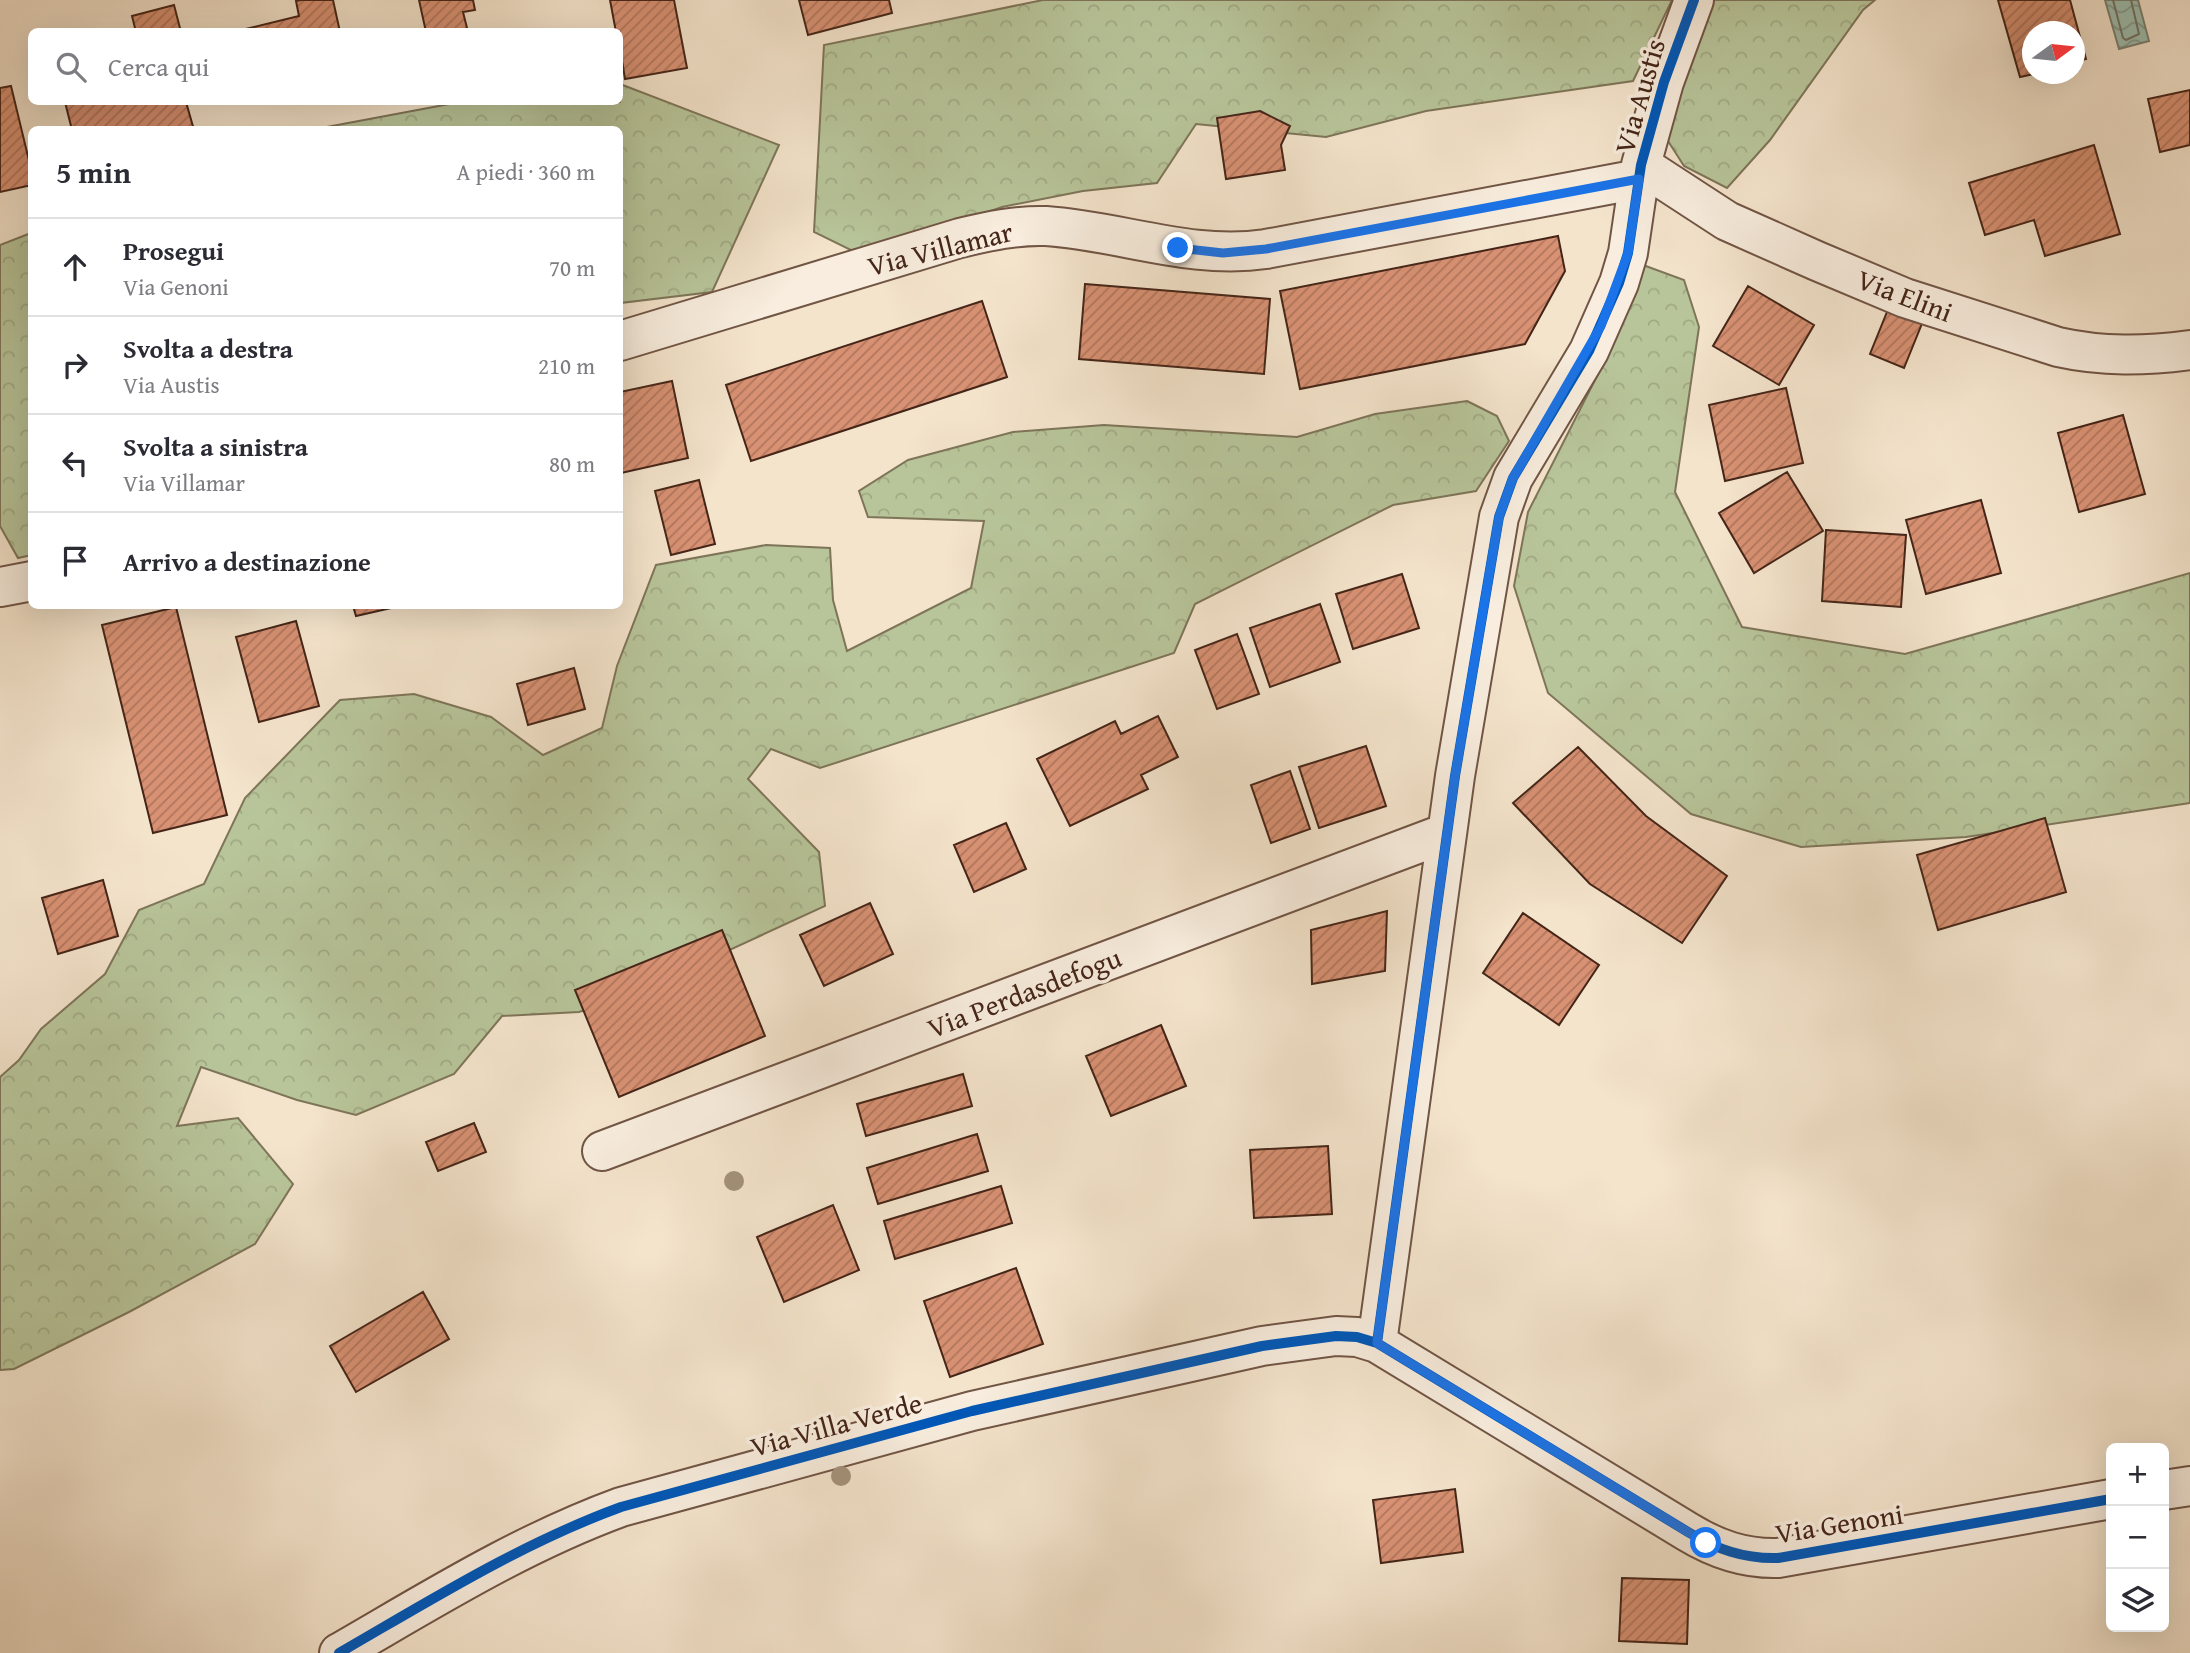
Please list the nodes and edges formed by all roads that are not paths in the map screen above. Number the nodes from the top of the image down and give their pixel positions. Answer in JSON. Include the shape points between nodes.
{"nodes":[{"id":1,"x":1694,"y":0,"type":"edge"},
{"id":2,"x":1640,"y":172,"type":"junction"},
{"id":3,"x":623,"y":340,"type":"edge"},
{"id":4,"x":2190,"y":350,"type":"edge"},
{"id":5,"x":28,"y":582,"type":"edge"},
{"id":6,"x":0,"y":587,"type":"edge"},
{"id":7,"x":1446,"y":833,"type":"junction"},
{"id":8,"x":602,"y":1151,"type":"dead end"},
{"id":9,"x":1377,"y":1343,"type":"junction"},
{"id":10,"x":2190,"y":1486,"type":"edge"},
{"id":11,"x":2169,"y":1489,"type":"edge"},
{"id":12,"x":2106,"y":1500,"type":"edge"},
{"id":13,"x":338,"y":1653,"type":"edge"}],
"edges":[{"from":1,"to":2,"type":"street","name":"Via Austis","via":[[1667,71]]},
{"from":2,"to":3,"type":"street","name":"Via Villamar","via":[[1234,253],[1055,227],[1016,227],[960,238]]},
{"from":2,"to":4,"type":"street","name":"Via Elini","via":[[1727,221],[1918,303],[2084,352],[2130,356]]},
{"from":2,"to":7,"type":"street","name":"Via Austis","via":[[1628,253],[1601,326],[1503,503]]},
{"from":5,"to":6,"type":"street"},
{"from":7,"to":8,"type":"street","name":"Via Perdasdefogu"},
{"from":7,"to":9,"type":"street","name":"Via Austis"},
{"from":9,"to":12,"type":"street","name":"Via Genoni","via":[[1706,1543],[1741,1555],[1777,1559]]},
{"from":9,"to":13,"type":"street","name":"Via Villa Verde","via":[[1336,1336],[1262,1346],[972,1411],[642,1500],[518,1550]]},
{"from":10,"to":11,"type":"street"}]}
